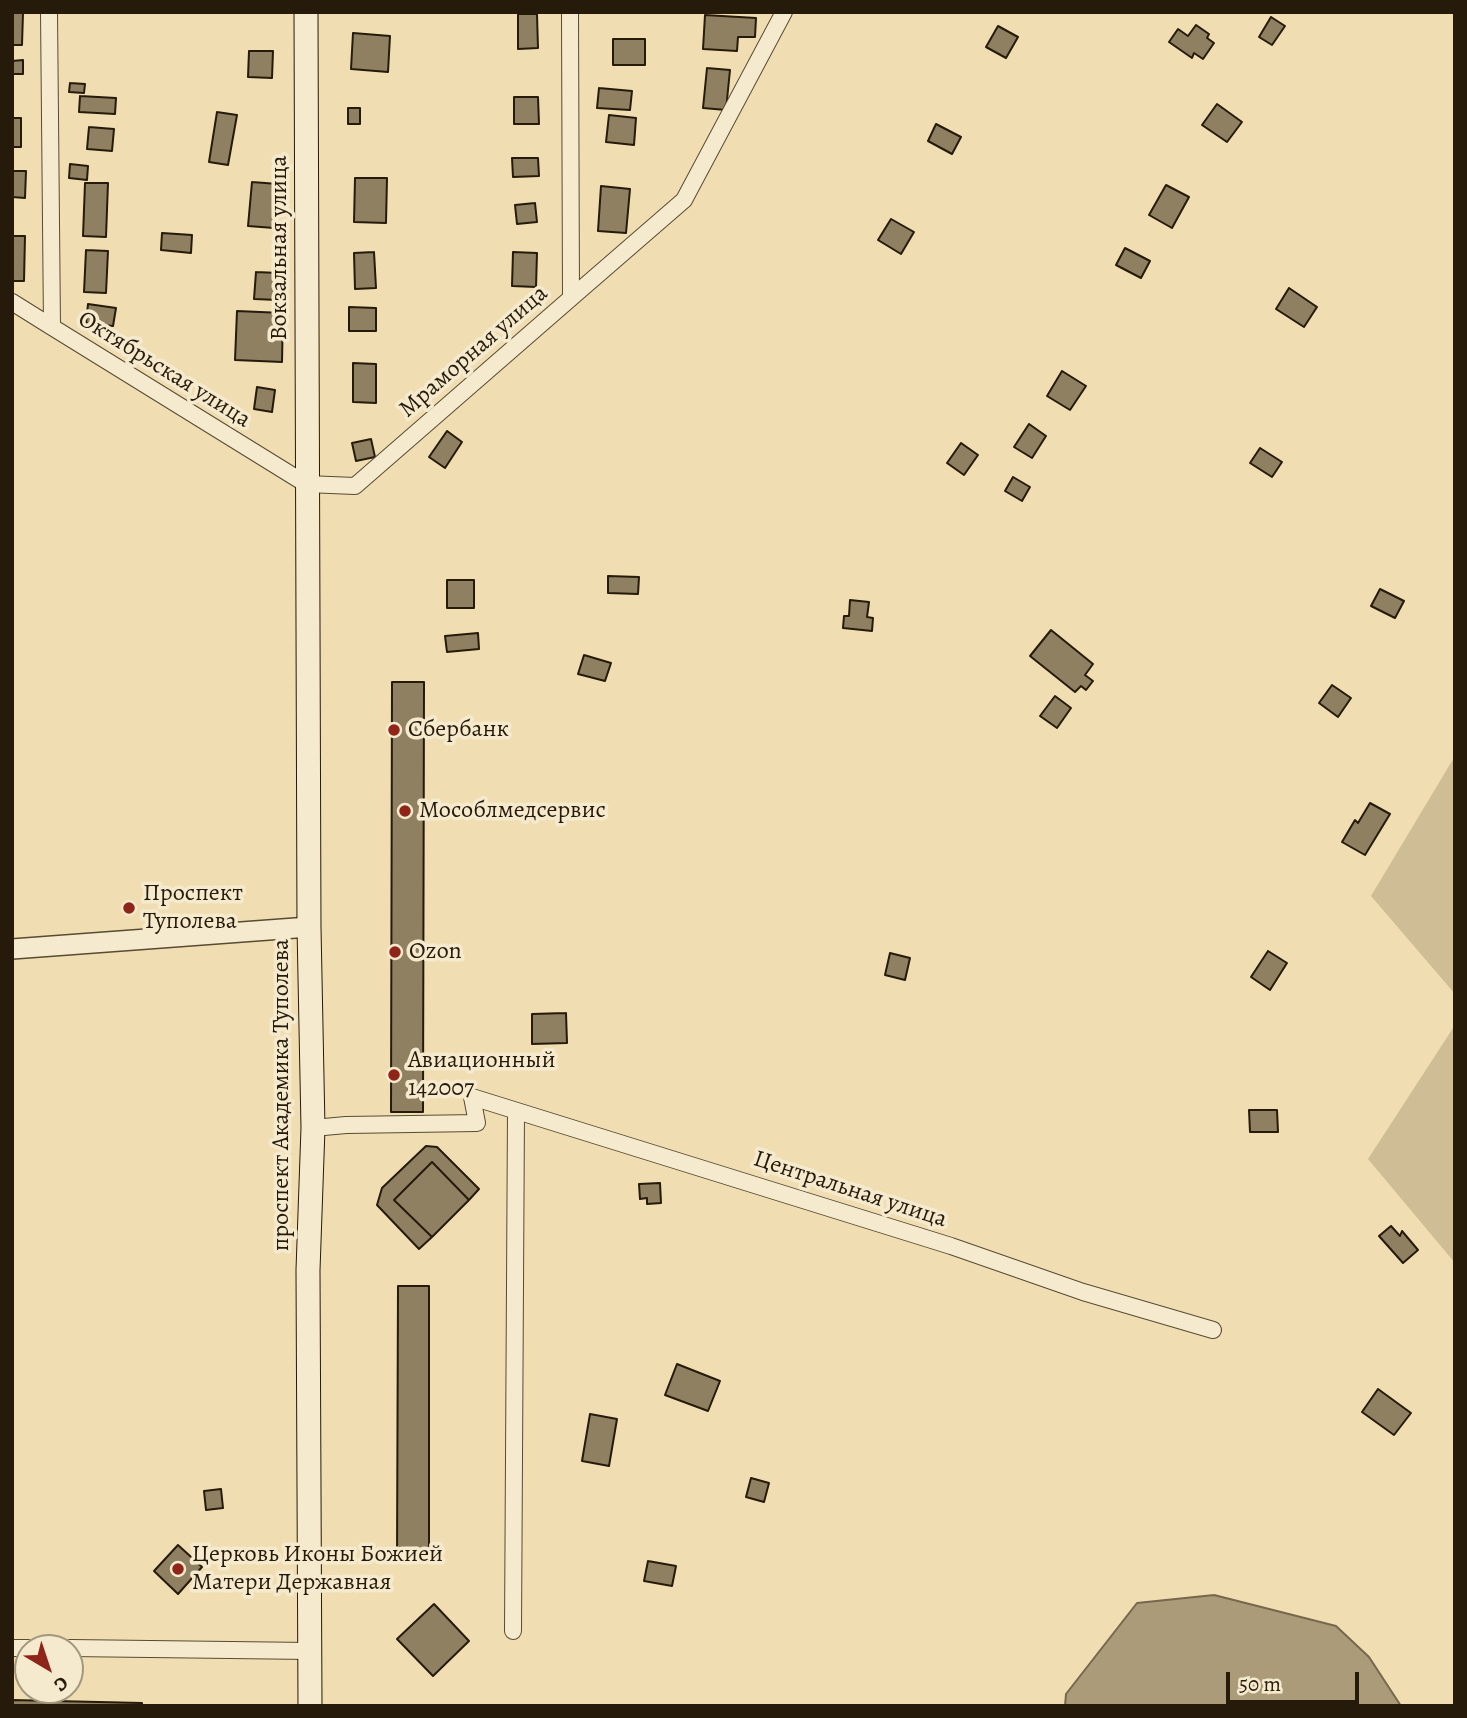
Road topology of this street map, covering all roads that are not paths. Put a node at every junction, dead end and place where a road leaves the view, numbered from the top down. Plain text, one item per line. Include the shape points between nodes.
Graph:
1 (49, 12) edge
2 (306, 12) edge
3 (570, 12) edge
4 (784, 12) edge
5 (571, 298) junction
6 (12, 302) edge
7 (52, 327) junction
8 (306, 484) junction
9 (309, 927) junction
10 (12, 949) edge
11 (516, 1111) junction
12 (313, 1128) junction
13 (1213, 1330) dead end
14 (513, 1631) dead end
15 (84, 1648) edge
16 (310, 1651) junction
17 (310, 1706) edge

1 - 7 street, Октябрьская улица
2 - 8 main road, Вокзальная улица
3 - 5 street, Мраморная улица
4 - 5 street via 684,200
5 - 8 street, Мраморная улица via 355,486
6 - 7 street
7 - 8 street, Октябрьская улица
8 - 9 main road, проспект Академика Туполева
9 - 10 street
9 - 12 main road, проспект Академика Туполева
11 - 12 street, Центральная улица via 472,1097 477,1123
11 - 13 street, Центральная улица
11 - 14 street
12 - 16 main road, проспект Академика Туполева via 308,1270
15 - 16 street
16 - 17 main road, проспект Академика Туполева

